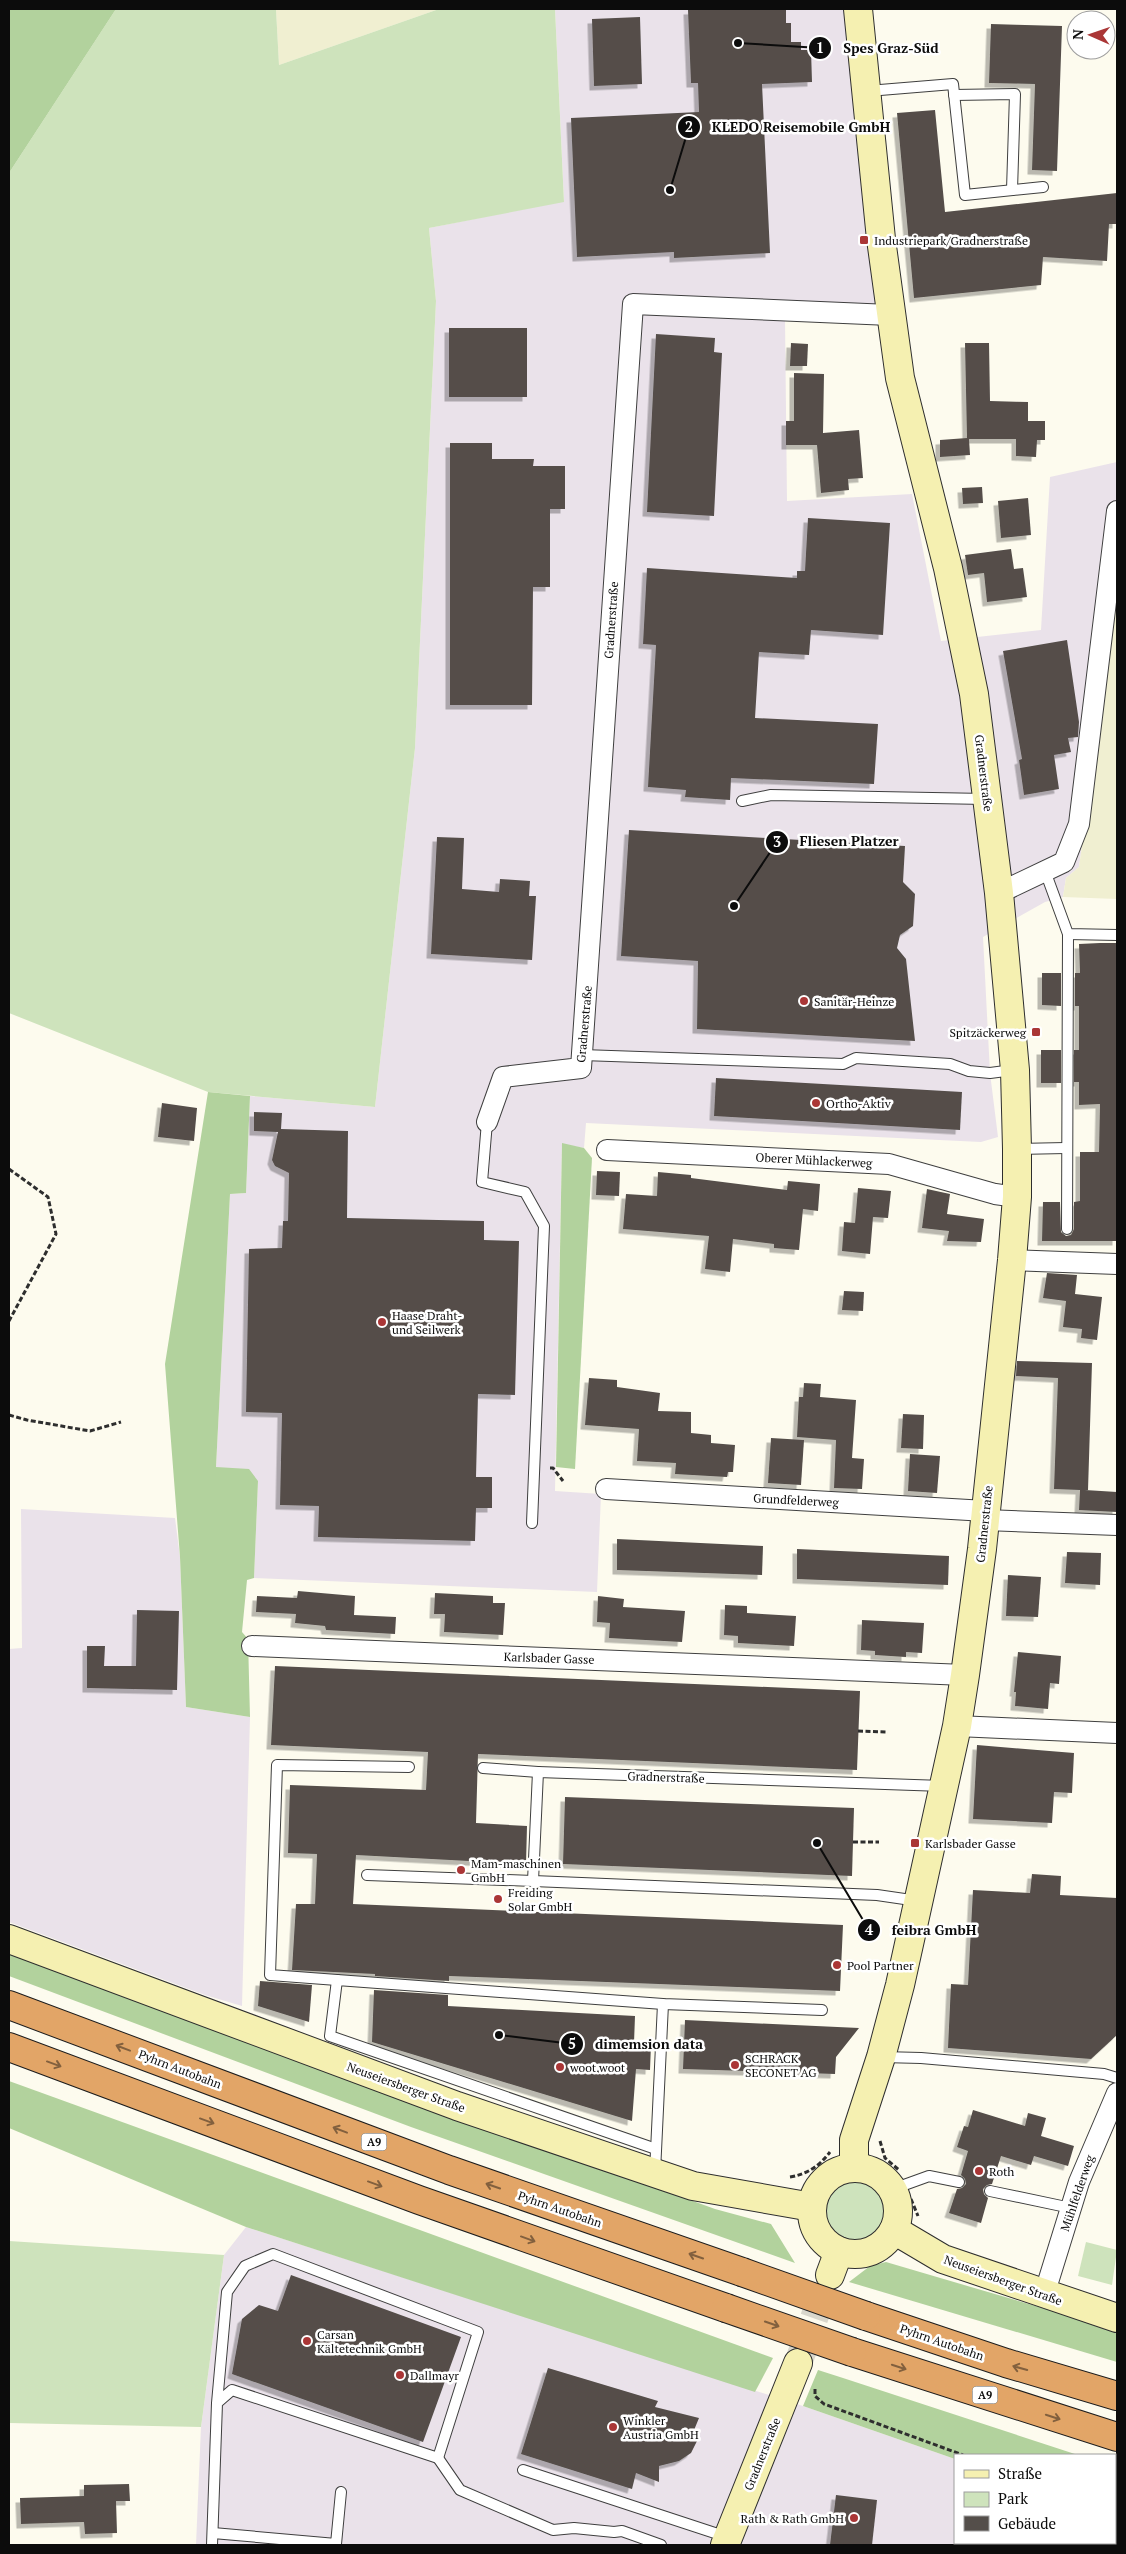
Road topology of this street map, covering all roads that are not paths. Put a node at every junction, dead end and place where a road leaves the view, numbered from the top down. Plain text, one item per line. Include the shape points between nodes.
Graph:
1 (858, 9) edge
2 (867, 91) junction
3 (954, 95) junction
4 (1043, 187) dead end
5 (1012, 190) junction
6 (890, 315) junction
7 (1117, 511) edge
8 (987, 799) junction
9 (742, 801) dead end
10 (1045, 871) junction
11 (999, 893) junction
12 (1068, 934) junction
13 (1117, 935) edge
14 (582, 1055) junction
15 (1015, 1070) junction
16 (487, 1122) joint
17 (1066, 1148) junction
18 (1017, 1149) junction
19 (607, 1150) dead end
20 (1017, 1197) junction
21 (1067, 1229) dead end
22 (1012, 1260) junction
23 (1117, 1264) edge
24 (606, 1489) dead end
25 (985, 1515) junction
26 (532, 1523) dead end
27 (1117, 1525) edge
28 (252, 1646) dead end
29 (965, 1676) junction
30 (957, 1726) junction
31 (1117, 1733) edge
32 (409, 1767) dead end
33 (483, 1768) dead end
34 (538, 1772) junction
35 (944, 1786) junction
36 (367, 1874) dead end
37 (533, 1881) junction
38 (918, 1901) junction
39 (9, 1939) edge
40 (337, 1980) junction
41 (663, 2004) junction
42 (9, 2005) edge
43 (822, 2010) dead end
44 (325, 2046) junction
45 (9, 2047) edge
46 (881, 2057) junction
47 (1117, 2078) edge
48 (1117, 2093) edge
49 (655, 2161) junction
50 (858, 2168) junction
51 (959, 2182) dead end
52 (892, 2189) junction
53 (990, 2191) dead end
54 (812, 2207) junction
55 (1071, 2208) junction
56 (894, 2230) junction
57 (1044, 2295) junction
58 (1117, 2318) edge
59 (798, 2363) tunnel mouth
60 (1117, 2396) edge
61 (217, 2403) junction
62 (1117, 2437) edge
63 (438, 2458) junction
64 (523, 2470) dead end
65 (341, 2492) dead end
66 (213, 2532) junction
67 (727, 2542) edge
68 (212, 2545) edge
69 (661, 2545) edge

1 - 2 main road, Gradnerstraße
2 - 3 lane via 953,84
2 - 6 main road, Gradnerstraße
3 - 5 lane via 965,195
3 - 5 lane via 1015,94
4 - 5 lane
6 - 8 main road, Gradnerstraße via 900,378 948,568 970,674
6 - 14 street, Gradnerstraße via 632,304
7 - 10 street via 1079,824 1064,862
8 - 9 lane via 771,795
8 - 11 main road, Gradnerstraße
10 - 11 street
10 - 12 lane
11 - 15 main road, Gradnerstraße
12 - 13 lane
12 - 17 lane
14 - 15 lane via 843,1064 856,1058 950,1064 969,1071
14 - 16 street, Gradnerstraße via 581,1068 503,1077
15 - 18 main road, Gradnerstraße
16 - 26 lane via 482,1182 524,1192 544,1226
17 - 18 lane
17 - 21 lane
18 - 20 main road, Gradnerstraße
19 - 20 street, Oberer Mühlackerweg via 889,1164 995,1194
20 - 22 main road, Gradnerstraße
22 - 23 street
22 - 25 main road, Gradnerstraße
24 - 25 street, Grundfelderweg
25 - 27 street, Grundfelderweg
25 - 29 main road, Gradnerstraße
28 - 29 street, Karlsbader Gasse
29 - 30 main road, Gradnerstraße
30 - 31 street
30 - 35 main road, Gradnerstraße
32 - 40 lane via 277,1765 270,1975
33 - 34 lane, Gradnerstraße
34 - 35 lane, Gradnerstraße
34 - 37 lane
35 - 38 main road, Gradnerstraße
36 - 37 lane
37 - 38 lane via 876,1895
38 - 46 main road, Gradnerstraße
39 - 44 main road, Neuseiersberger Straße
40 - 41 lane
40 - 44 lane
41 - 43 lane
41 - 49 lane
60 -> 42 highway, Pyhrn Autobahn / A9, bridge via 1006,2364 449,2170
44 - 49 main road, Neuseiersberger Straße via 457,2106
45 -> 62 highway, A9, bridge via 419,2200 852,2352
46 - 47 lane via 1104,2074
46 - 50 main road, Gradnerstraße via 854,2140
48 - 55 street, Mühlfelderweg
49 - 54 main road, Neuseiersberger Straße via 693,2186
50 - 52 main road via 878,2174
50 - 54 main road via 822,2173
51 - 52 lane via 929,2176
52 - 56 main road via 898,2209
53 - 55 lane
54 - 56 main road via 816,2230 826,2243 834,2263 880,2246
55 - 57 street, Mühlfelderweg
56 - 57 main road, Neuseiersberger Straße via 942,2259
57 - 58 main road, Neuseiersberger Straße
59 - 67 main road, Gradnerstraße
61 - 63 lane via 232,2390
61 - 63 lane via 227,2292 245,2266 273,2254 478,2332
61 - 66 lane
63 - 69 lane via 460,2490 553,2530 622,2531
64 - 67 lane
65 - 66 lane via 336,2544
66 - 68 lane

